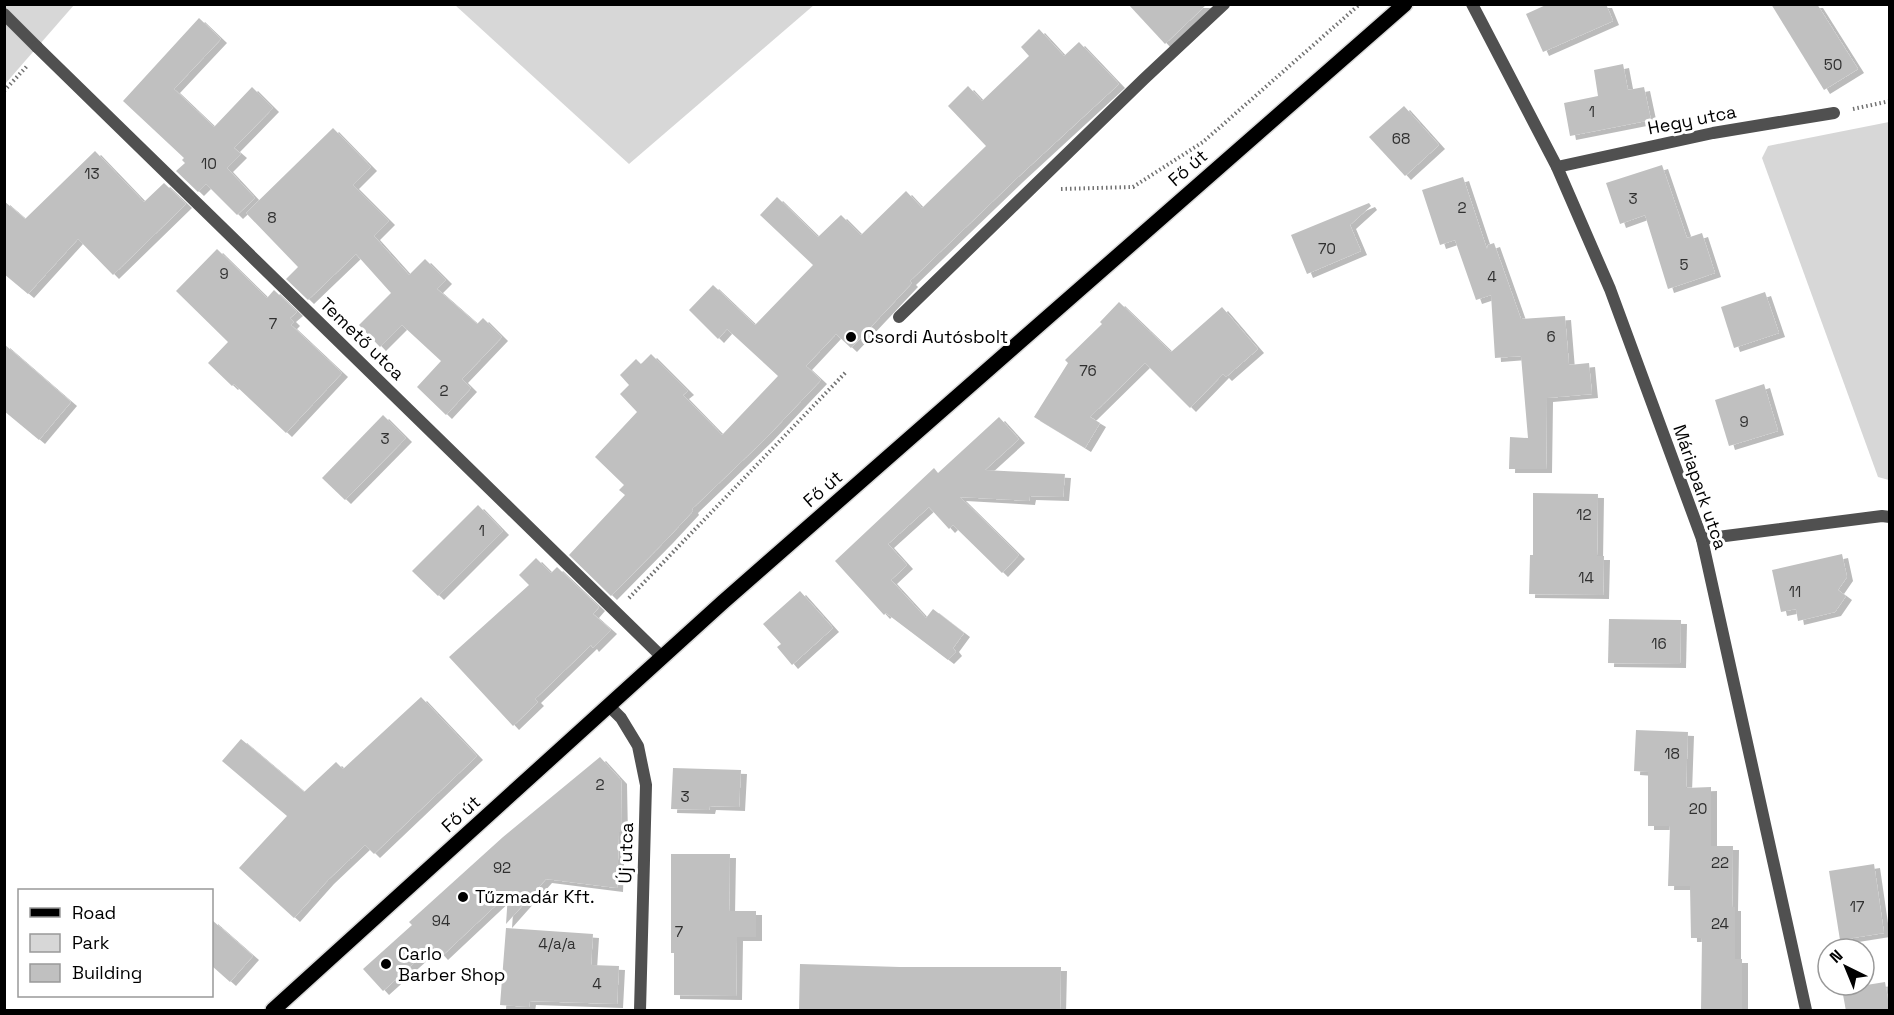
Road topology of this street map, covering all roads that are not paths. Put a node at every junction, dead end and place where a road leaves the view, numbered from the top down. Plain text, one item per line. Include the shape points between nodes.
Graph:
1 (1224, 4) edge
2 (1405, 4) edge
3 (1472, 4) edge
4 (4, 14) edge
5 (1834, 113) road end
6 (1557, 166) junction
7 (899, 317) dead end
8 (1890, 517) edge
9 (1702, 539) junction
10 (662, 657) junction
11 (609, 706) junction
12 (273, 1011) edge
13 (640, 1011) edge
14 (1806, 1011) edge

1 - 7 street
2 - 10 main road, Fő út
3 - 6 street, Máriapark utca
4 - 10 street, Temető utca
5 - 6 street, Hegy utca via 1713,133
6 - 9 street, Máriapark utca via 1610,289
8 - 9 street
9 - 14 street, Máriapark utca
10 - 11 main road, Fő út
11 - 12 main road, Fő út
11 - 13 street, Új utca via 638,746 646,785

